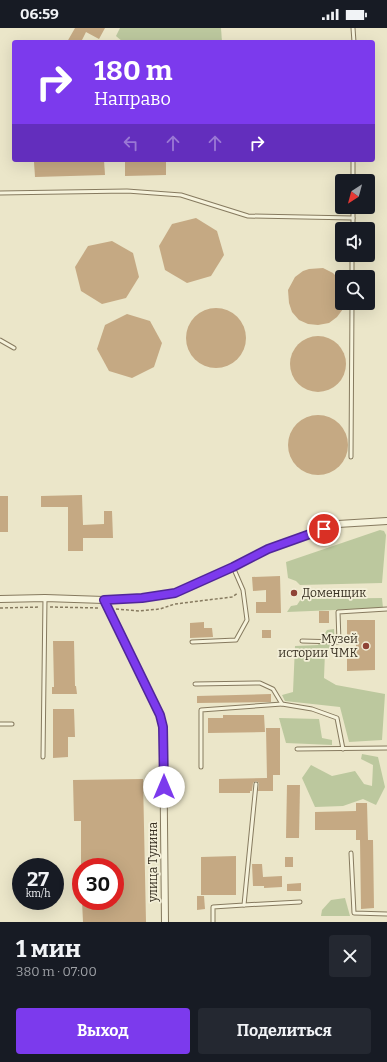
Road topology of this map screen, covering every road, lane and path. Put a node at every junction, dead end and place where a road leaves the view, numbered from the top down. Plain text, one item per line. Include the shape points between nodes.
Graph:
1 (353, 28) edge
2 (354, 40) edge
3 (353, 162) edge
4 (353, 174) edge
5 (0, 193) edge
6 (353, 214) edge
7 (353, 218) junction
8 (353, 222) edge
9 (352, 310) edge
10 (0, 340) edge
11 (14, 348) dead end
12 (351, 457) dead end
13 (387, 521) edge
14 (233, 567) junction
15 (45, 598) junction
16 (0, 599) edge
17 (104, 600) junction
18 (387, 610) edge
19 (302, 641) dead end
20 (192, 642) dead end
21 (195, 684) dead end
22 (282, 704) junction
23 (0, 724) edge
24 (12, 724) dead end
25 (387, 748) edge
26 (297, 749) dead end
27 (343, 749) junction
28 (43, 757) dead end
29 (201, 767) dead end
30 (256, 784) dead end
31 (351, 853) dead end
32 (300, 902) dead end
33 (244, 905) junction
34 (387, 914) edge
35 (164, 922) edge
36 (213, 922) edge

1 - 2 lane
3 - 4 lane
5 - 7 lane via 135,192 181,195 248,216
6 - 7 lane
7 - 8 lane
9 - 12 lane
10 - 11 lane
13 - 14 street via 338,524 268,549
14 - 17 street via 175,593
14 - 20 lane via 243,590 247,620 236,640
15 - 16 street
15 - 17 street
15 - 28 lane
17 - 35 street, улица Тулина via 160,715 163,727
18 - 19 lane via 338,612 339,642
21 - 22 lane via 260,683 273,689
22 - 27 lane via 312,709 337,718
22 - 29 lane via 201,710
23 - 24 lane
25 - 27 lane
26 - 27 lane
30 - 33 lane
31 - 34 lane via 354,913
32 - 33 lane
33 - 36 lane via 213,907

